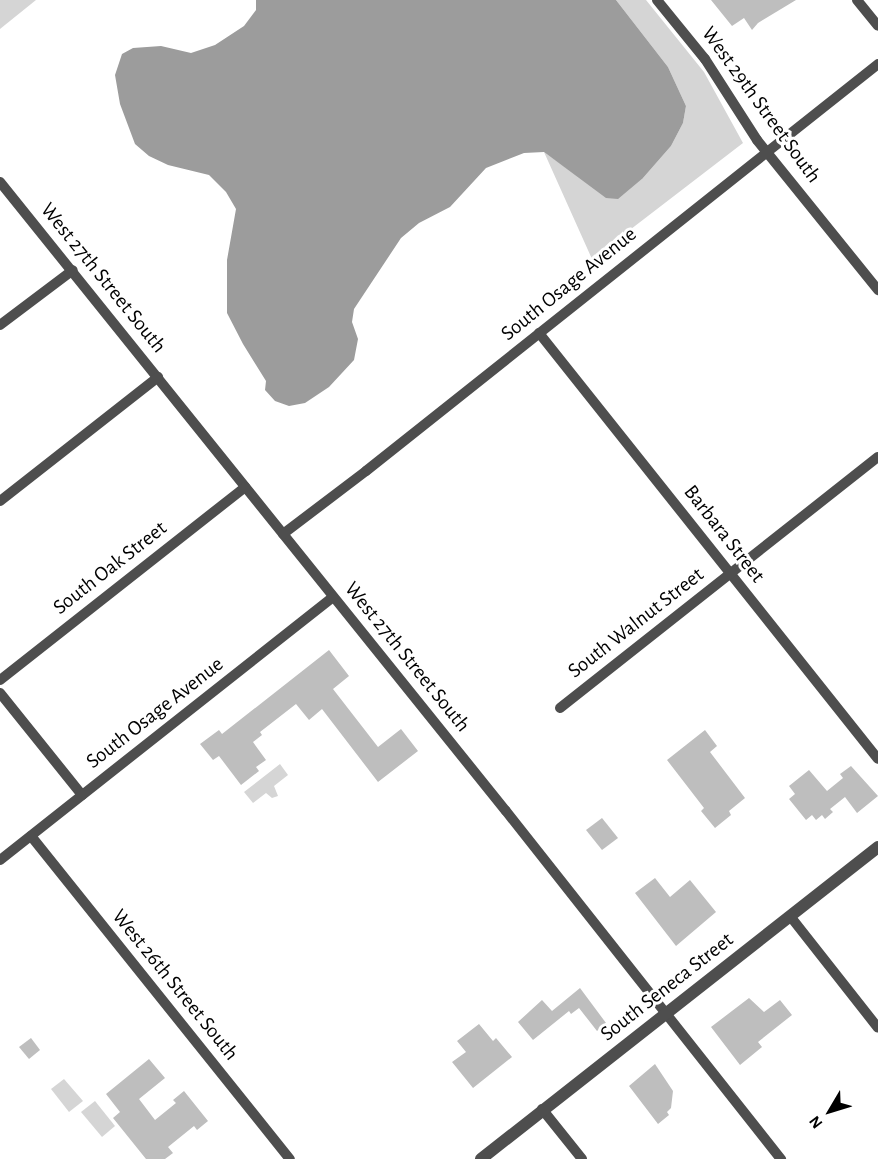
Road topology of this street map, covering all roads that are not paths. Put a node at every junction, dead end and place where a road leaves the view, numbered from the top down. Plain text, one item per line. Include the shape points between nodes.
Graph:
1 (657, 0) edge
2 (857, 0) edge
3 (878, 26) edge
4 (878, 64) edge
5 (766, 152) junction
6 (0, 182) edge
7 (73, 270) junction
8 (878, 290) edge
9 (0, 325) edge
10 (539, 333) junction
11 (158, 377) junction
12 (878, 457) edge
13 (245, 487) junction
14 (0, 501) edge
15 (283, 534) junction
16 (730, 573) junction
17 (333, 597) junction
18 (0, 680) edge
19 (0, 693) edge
20 (560, 708) dead end
21 (878, 759) edge
22 (82, 795) junction
23 (30, 836) junction
24 (878, 847) edge
25 (0, 860) edge
26 (790, 916) junction
27 (665, 1012) junction
28 (878, 1028) edge
29 (542, 1109) junction
30 (290, 1159) edge
31 (481, 1159) edge
32 (582, 1159) edge
33 (781, 1159) edge

1 - 5 street, West 29th Street South via 705,59
2 - 3 street
4 - 5 street, South Osage Avenue
5 - 8 street, West 29th Street South
5 - 10 street, South Osage Avenue
6 - 7 street, West 27th Street South
7 - 9 street
7 - 11 street, West 27th Street South
10 - 15 street, South Osage Avenue
10 - 16 street, Barbara Street
11 - 13 street, West 27th Street South
11 - 14 street
12 - 16 street, South Walnut Street
13 - 15 street, West 27th Street South
13 - 18 street, South Oak Street
15 - 17 street, West 27th Street South
16 - 20 street, South Walnut Street
16 - 21 street, Barbara Street
17 - 22 street, South Osage Avenue
17 - 27 street, West 27th Street South
19 - 22 street
22 - 23 street, South Osage Avenue
23 - 25 street, South Osage Avenue
23 - 30 street, West 26th Street South
24 - 26 street, South Seneca Street
26 - 27 street, South Seneca Street
26 - 28 street
27 - 29 street, South Seneca Street
27 - 33 street, West 27th Street South
29 - 31 street, South Seneca Street
29 - 32 street

